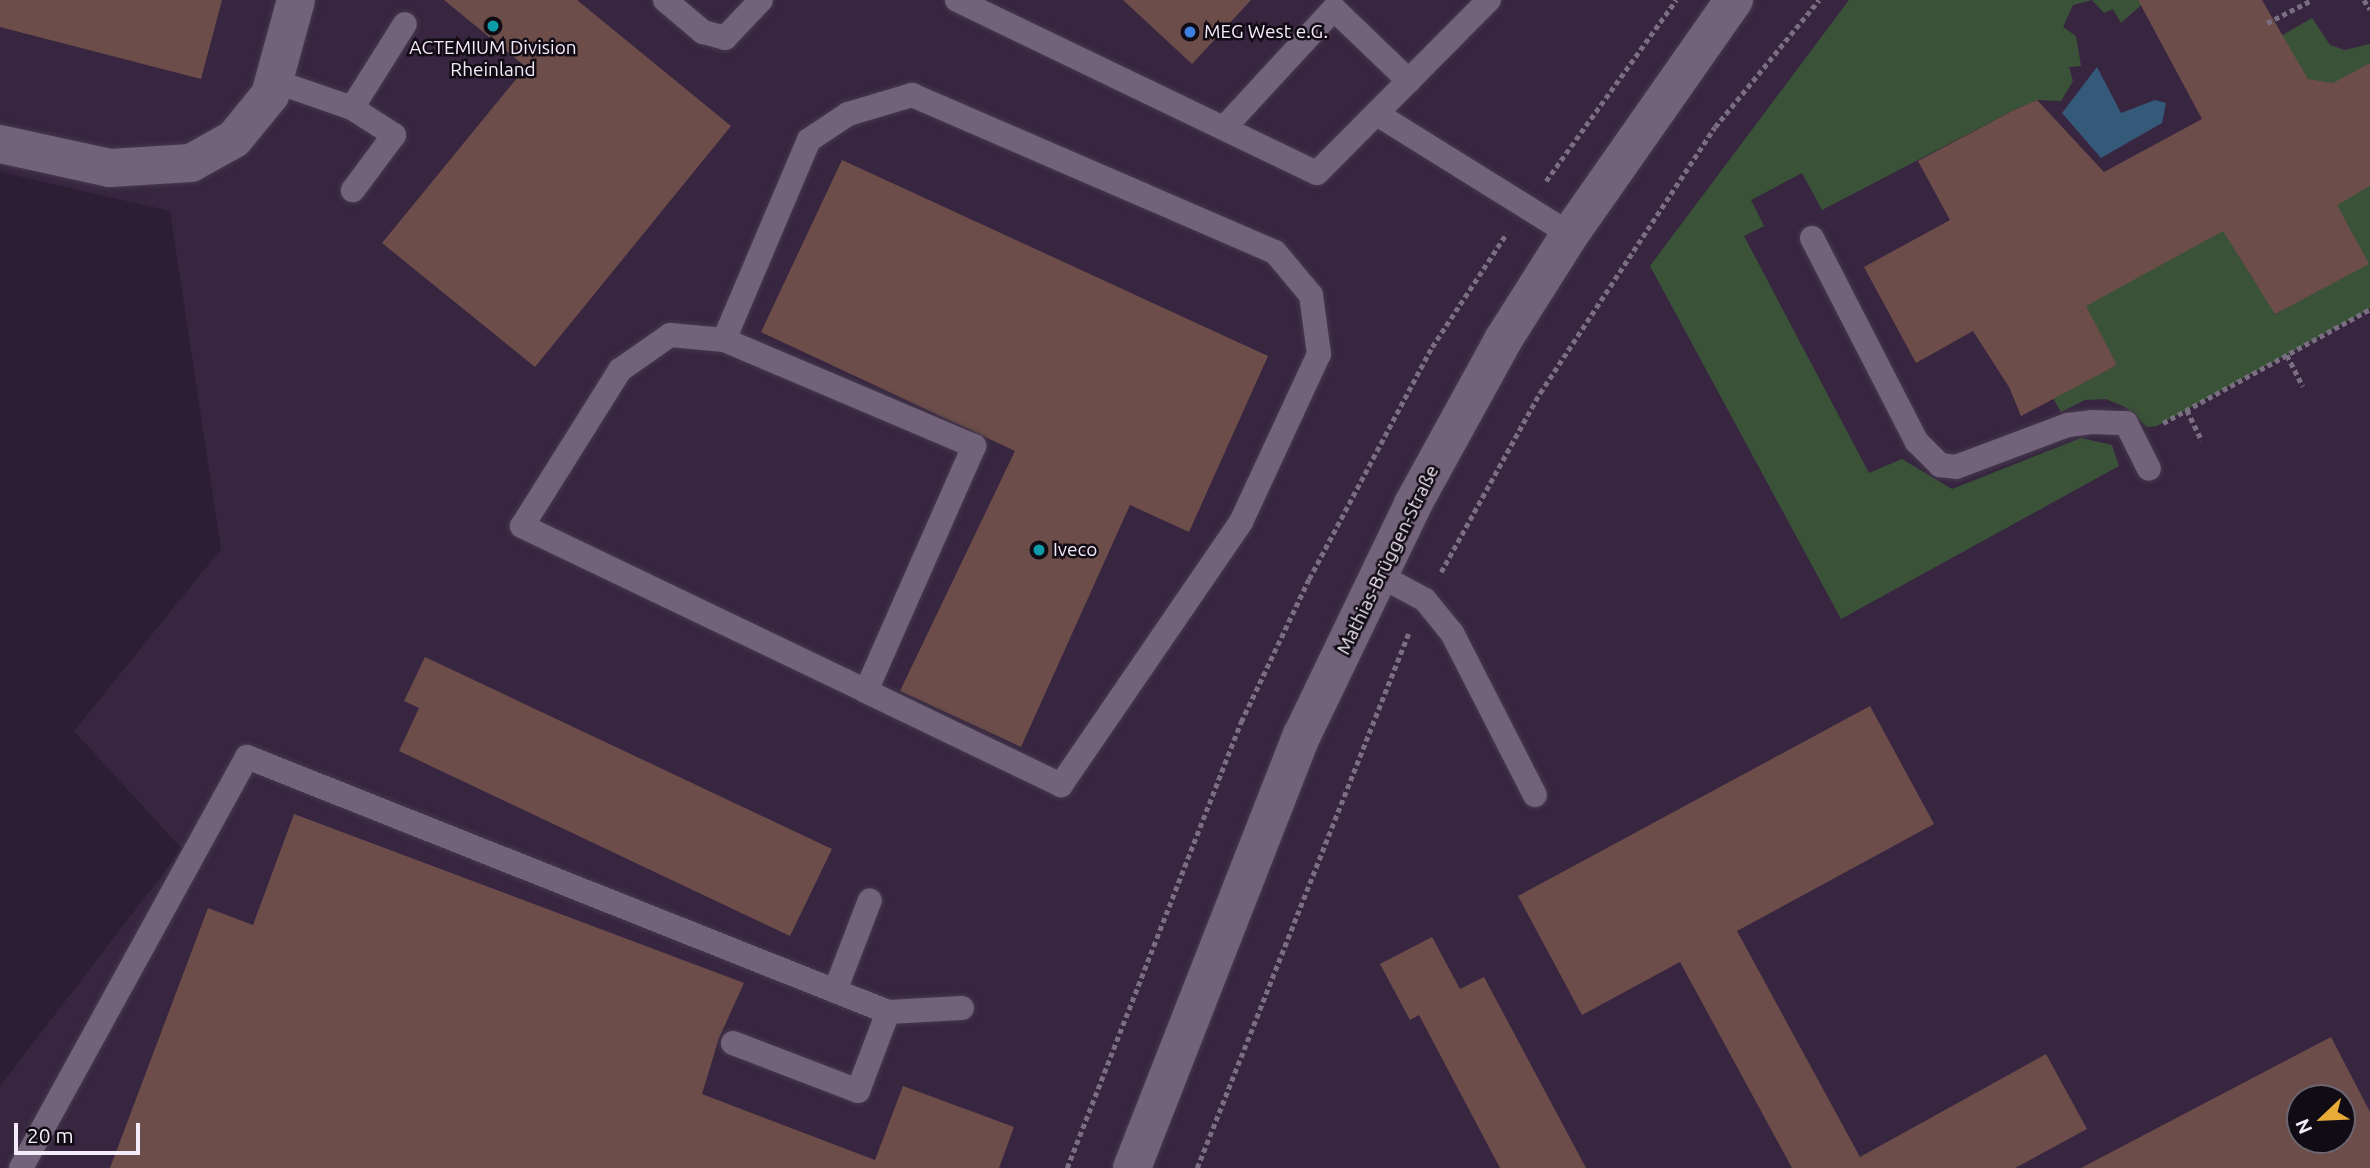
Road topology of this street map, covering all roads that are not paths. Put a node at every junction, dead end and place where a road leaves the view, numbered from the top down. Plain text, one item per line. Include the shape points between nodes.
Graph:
1 (296, 0) edge
2 (665, 0) edge
3 (761, 0) edge
4 (957, 0) edge
5 (1489, 0) edge
6 (1734, 0) edge
7 (405, 24) dead end
8 (274, 81) junction
9 (1409, 81) junction
10 (352, 108) junction
11 (1377, 114) junction
12 (1224, 128) junction
13 (0, 144) edge
14 (353, 190) dead end
15 (1570, 234) junction
16 (1812, 238) dead end
17 (724, 340) junction
18 (2149, 469) road end
19 (1379, 575) junction
20 (866, 691) junction
21 (1535, 794) dead end
22 (870, 900) dead end
23 (835, 991) junction
24 (962, 1009) dead end
25 (888, 1012) junction
26 (733, 1044) dead end
27 (21, 1168) edge
28 (1132, 1168) edge

1 - 8 street
2 - 3 lane via 703,32 725,38
4 - 12 lane
5 - 9 lane
6 - 15 street, Mathias-Brüggen-Straße
7 - 10 lane
8 - 10 lane
8 - 13 street via 270,95 234,139 191,163 110,168
9 - 11 lane
9 - 12 lane via 1334,9
10 - 14 lane via 394,135
11 - 12 lane via 1317,173
11 - 15 lane
15 - 19 street, Mathias-Brüggen-Straße via 1503,340
16 - 18 lane via 1917,442 1940,465 1956,467 2068,425 2092,422 2126,423
17 - 20 lane via 974,446
17 - 20 lane via 670,335 620,370 522,526
17 - 20 lane via 809,140 848,114 912,95 1275,253 1311,295 1319,354 1241,522 1061,785
19 - 21 lane via 1425,600 1452,632
19 - 28 street, Mathias-Brüggen-Straße via 1302,735
22 - 23 lane
23 - 25 lane
23 - 27 lane via 247,757
24 - 25 lane
25 - 26 lane via 858,1091

